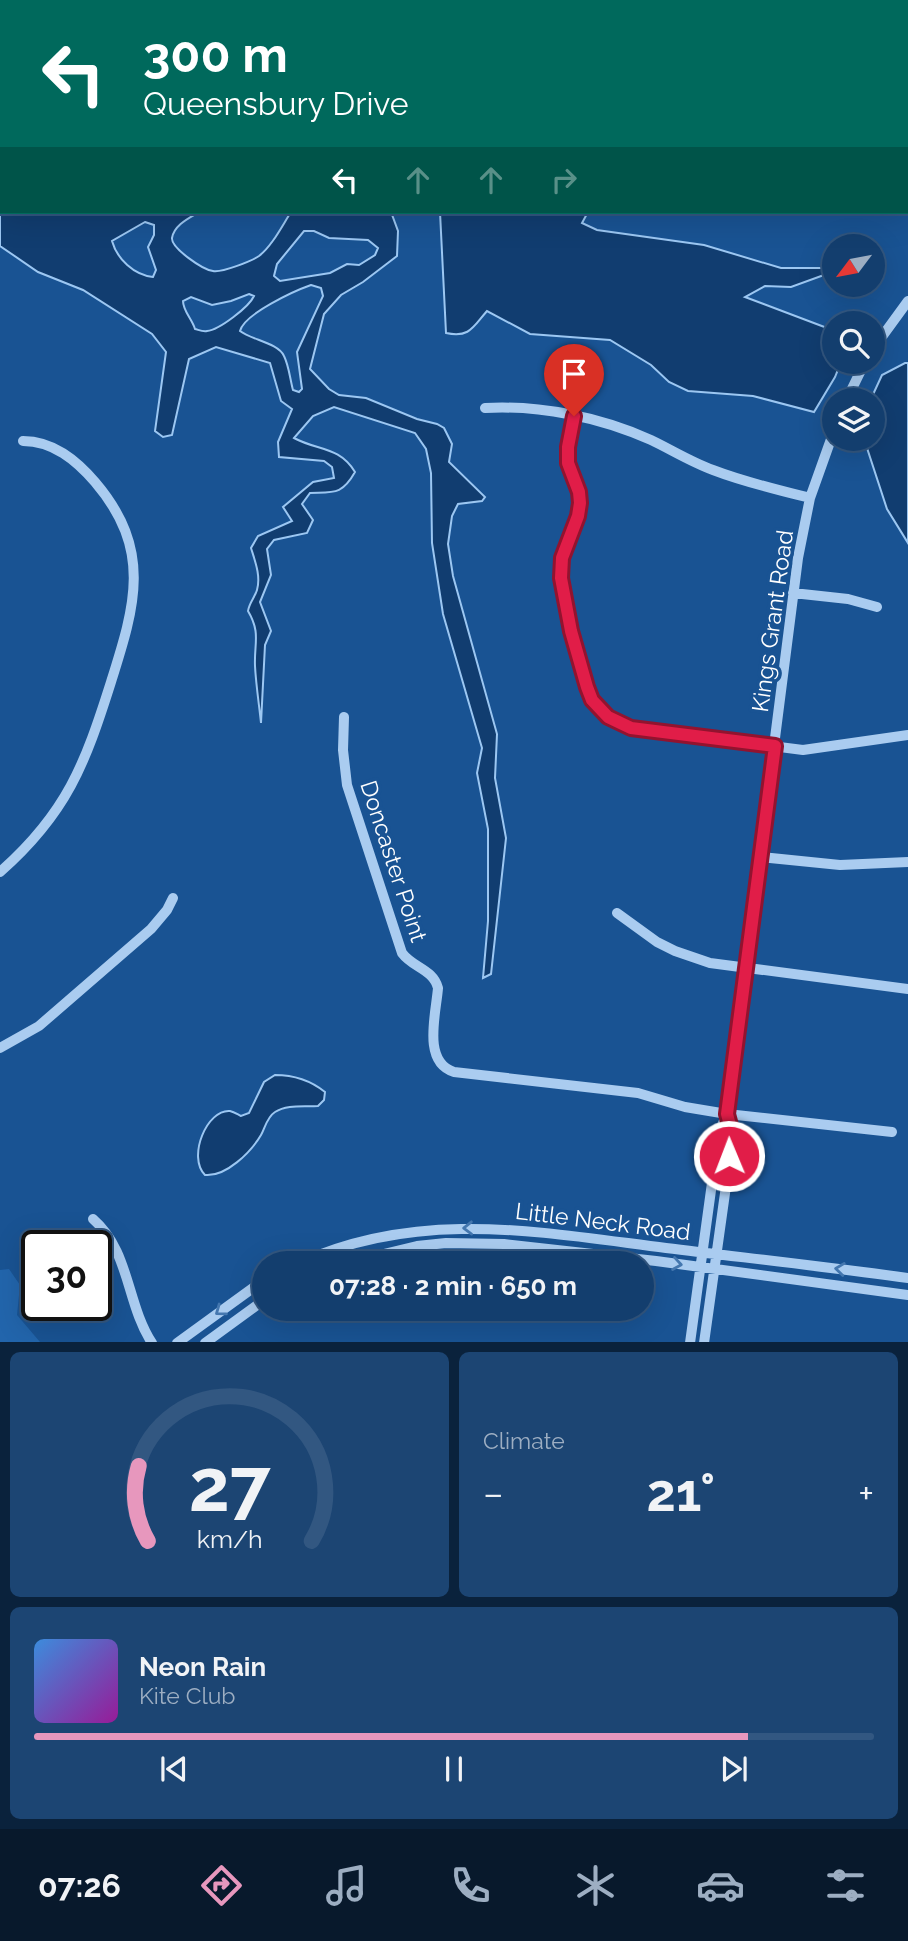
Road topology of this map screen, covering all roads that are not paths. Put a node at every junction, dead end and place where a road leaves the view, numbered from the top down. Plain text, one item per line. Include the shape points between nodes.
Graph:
1 (908, 301) edge
2 (885, 333) edge
3 (485, 408) dead end
4 (574, 416) junction
5 (23, 441) dead end
6 (827, 451) edge
7 (810, 498) junction
8 (793, 593) junction
9 (877, 607) dead end
10 (344, 717) dead end
11 (908, 735) edge
12 (775, 746) junction
13 (761, 857) junction
14 (908, 862) edge
15 (0, 872) edge
16 (173, 898) dead end
17 (617, 913) dead end
18 (747, 967) junction
19 (908, 989) edge
20 (0, 1048) edge
21 (727, 1114) junction
22 (892, 1132) dead end
23 (93, 1219) dead end
24 (329, 1251) edge
25 (396, 1251) edge
26 (564, 1251) edge
27 (702, 1252) junction
28 (716, 1254) junction
29 (654, 1261) edge
30 (700, 1268) junction
31 (714, 1270) junction
32 (908, 1278) edge
33 (252, 1289) edge
34 (908, 1295) edge
35 (252, 1309) edge
36 (152, 1342) edge
37 (177, 1342) edge
38 (205, 1342) edge
39 (690, 1342) edge
40 (704, 1342) edge

1 - 2 street
3 - 4 street
4 - 7 street via 650,440 716,472
4 - 12 street via 568,463 580,503 562,558 561,578 592,700 608,717 631,728
5 - 15 street via 55,448 100,489 127,537 134,591 130,624 83,765 58,810
6 - 7 street, Kings Grant Road
7 - 8 street, Kings Grant Road
8 - 9 street
8 - 12 street, Kings Grant Road
10 - 21 street, Doncaster Point via 348,785 402,953 436,982 433,1046 441,1065 454,1072 638,1093
11 - 12 street via 815,750
12 - 13 street, Kings Grant Road
13 - 14 street via 840,865
13 - 18 street, Kings Grant Road
16 - 20 street via 151,929 50,1018
17 - 18 street via 675,951
18 - 19 street
18 - 21 street, Kings Grant Road
21 - 22 street
21 - 27 street, Kings Grant Road via 719,1132
21 - 28 street, Kings Grant Road via 732,1133
23 - 36 street via 115,1246 132,1304
27 -> 24 street, Little Neck Road via 538,1231 448,1228 380,1236
25 -> 26 street, Little Neck Road via 475,1242
27 - 28 street, Little Neck Road
27 - 30 street, Kings Grant Road
28 - 31 street, Kings Grant Road
32 -> 28 street, Little Neck Road
29 -> 30 street, Little Neck Road
30 - 31 street, Little Neck Road
30 - 39 street, Kings Grant Road
31 - 34 street, Little Neck Road
31 - 40 street, Kings Grant Road
33 -> 37 street
35 - 38 street

